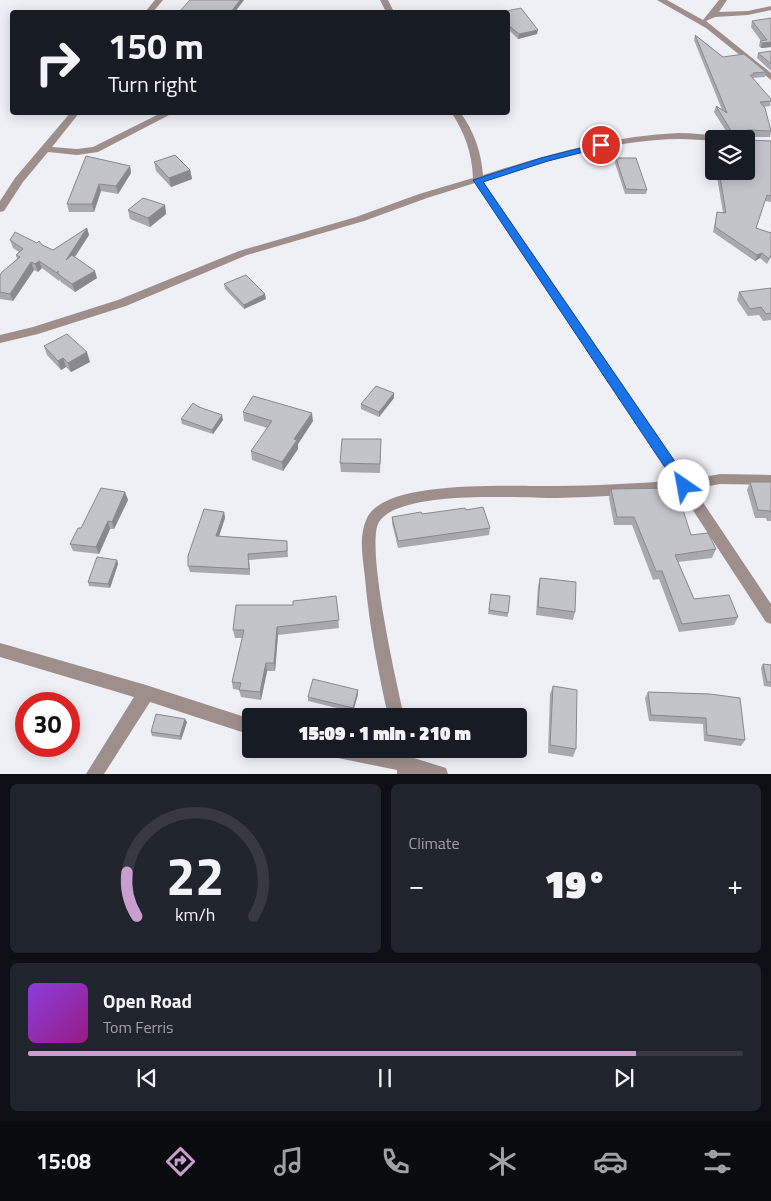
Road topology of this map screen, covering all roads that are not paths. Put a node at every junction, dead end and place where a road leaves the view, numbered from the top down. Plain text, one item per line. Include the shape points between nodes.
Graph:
1 (160, 0) edge
2 (661, 0) edge
3 (723, 0) edge
4 (771, 8) edge
5 (151, 10) edge
6 (713, 15) junction
7 (702, 22) junction
8 (771, 77) edge
9 (74, 115) edge
10 (165, 115) edge
11 (457, 115) edge
12 (705, 138) edge
13 (46, 149) junction
14 (478, 180) junction
15 (0, 209) edge
16 (0, 339) edge
17 (771, 480) edge
18 (684, 486) junction
19 (771, 617) edge
20 (0, 650) edge
21 (146, 693) junction
22 (394, 708) edge
23 (242, 724) edge
24 (383, 758) edge
25 (405, 762) edge
26 (94, 774) edge
27 (440, 774) edge

1 - 5 street
2 - 7 street
3 - 6 street
4 - 6 street
6 - 7 street
7 - 8 street via 749,55
9 - 13 street
10 - 13 street via 95,150
11 - 14 street via 472,137
12 - 14 street via 679,136 616,142 563,154
13 - 15 street via 19,180
14 - 16 street via 243,254 122,303
14 - 18 street
17 - 18 street via 720,479
18 - 19 street
18 - 22 street via 556,492 468,491 390,504 373,518 368,538 377,627
20 - 21 street
21 - 23 street
21 - 26 street
24 - 25 street
25 - 27 street

